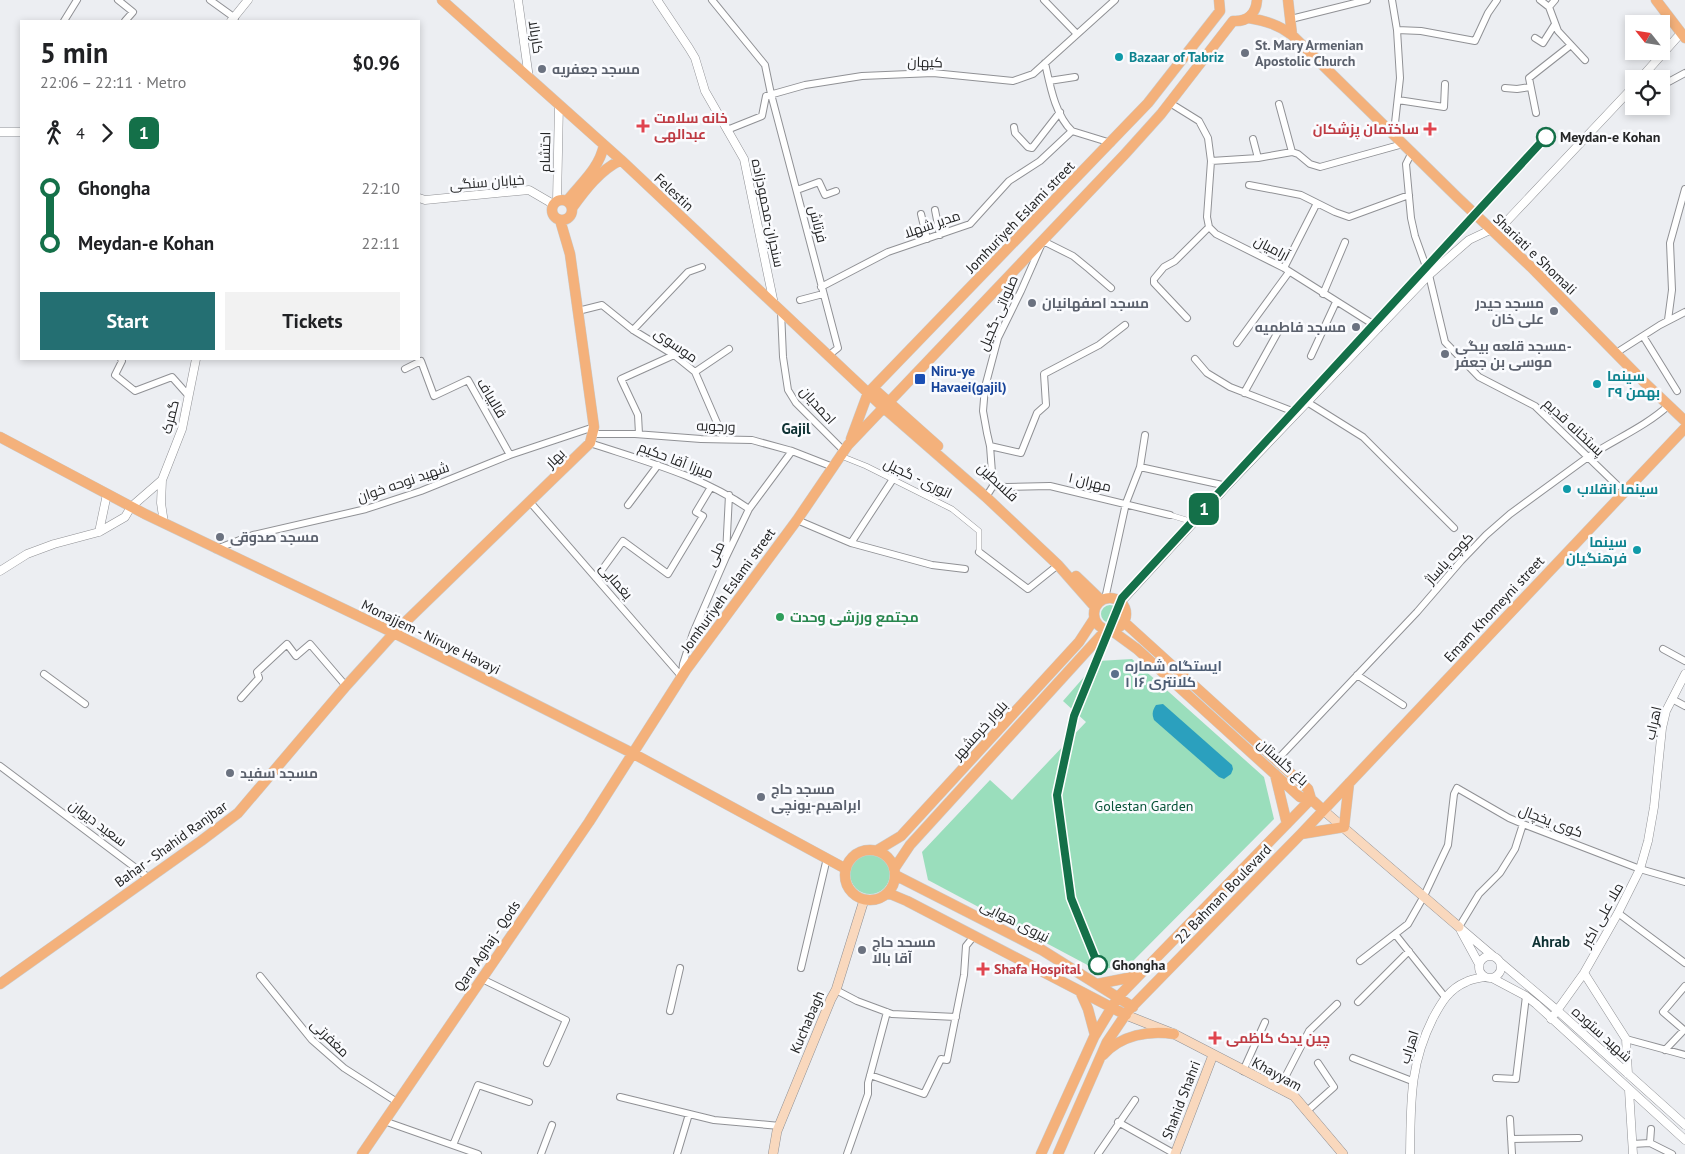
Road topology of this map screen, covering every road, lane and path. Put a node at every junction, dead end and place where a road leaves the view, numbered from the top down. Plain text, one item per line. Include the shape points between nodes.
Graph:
1 (77, 0) edge
2 (118, 0) edge
3 (210, 0) edge
4 (248, 0) edge
5 (442, 0) edge
6 (518, 0) edge
7 (657, 0) edge
8 (712, 0) edge
9 (1044, 0) edge
10 (1115, 0) edge
11 (1209, 0) edge
12 (1257, 0) edge
13 (1288, 0) edge
14 (1367, 0) edge
15 (1392, 0) edge
16 (1497, 0) edge
17 (1540, 0) edge
18 (1555, 0) edge
19 (1661, 2) edge
20 (1219, 6) edge
21 (1548, 7) junction
22 (1249, 18) junction
23 (1291, 19) junction
24 (65, 20) edge
25 (126, 20) edge
26 (233, 20) edge
27 (1555, 24) junction
28 (1397, 30) junction
29 (1077, 34) junction
30 (1292, 35) junction
31 (1683, 36) edge
32 (1535, 38) dead end
33 (1571, 45) junction
34 (1585, 60) dead end
35 (1045, 63) junction
36 (1649, 70) edge
37 (1685, 73) edge
38 (1075, 76) dead end
39 (529, 78) junction
40 (1049, 80) junction
41 (1670, 81) edge
42 (1445, 84) dead end
43 (1530, 87) junction
44 (1505, 88) dead end
45 (771, 94) junction
46 (1625, 96) edge
47 (1398, 100) junction
48 (1170, 103) junction
49 (559, 104) junction
50 (1279, 104) dead end
51 (1060, 112) junction
52 (1536, 113) dead end
53 (1014, 127) dead end
54 (727, 130) junction
55 (1389, 130) junction
56 (1072, 131) junction
57 (0, 132) edge
58 (20, 132) edge
59 (1254, 139) dead end
60 (1111, 143) junction
61 (1403, 144) junction
62 (604, 145) junction
63 (1292, 152) junction
64 (1412, 152) junction
65 (1125, 154) junction
66 (1258, 158) junction
67 (621, 160) junction
68 (1211, 161) junction
69 (1249, 185) dead end
70 (1685, 189) edge
71 (797, 190) junction
72 (836, 191) dead end
73 (1409, 195) junction
74 (420, 198) edge
75 (1317, 203) junction
76 (563, 208) junction
77 (935, 210) dead end
78 (921, 214) dead end
79 (1209, 227) junction
80 (1491, 230) junction
81 (940, 235) junction
82 (927, 240) junction
83 (1043, 242) junction
84 (1345, 242) dead end
85 (702, 268) dead end
86 (1287, 270) junction
87 (1429, 275) junction
88 (1111, 288) dead end
89 (822, 290) junction
90 (1323, 294) junction
91 (800, 300) dead end
92 (1336, 302) junction
93 (778, 307) junction
94 (578, 311) junction
95 (1685, 312) edge
96 (1186, 318) dead end
97 (1668, 320) junction
98 (1125, 325) dead end
99 (1379, 328) junction
100 (633, 330) junction
101 (1279, 330) dead end
102 (1643, 336) junction
103 (1238, 343) dead end
104 (729, 349) dead end
105 (1616, 353) junction
106 (674, 355) junction
107 (828, 356) junction
108 (1311, 356) dead end
109 (1195, 359) dead end
110 (122, 360) edge
111 (196, 360) edge
112 (405, 369) dead end
113 (695, 372) junction
114 (871, 391) junction
115 (1677, 391) dead end
116 (1244, 393) junction
117 (188, 395) junction
118 (1307, 402) junction
119 (886, 405) junction
120 (1669, 405) junction
121 (1297, 413) junction
122 (1685, 420) edge
123 (1685, 428) edge
124 (639, 434) junction
125 (592, 435) junction
126 (1145, 435) dead end
127 (0, 437) edge
128 (724, 439) junction
129 (990, 446) junction
130 (792, 451) junction
131 (845, 451) junction
132 (510, 455) junction
133 (1588, 457) junction
134 (658, 465) junction
135 (1140, 467) junction
136 (833, 468) junction
137 (893, 479) junction
138 (162, 480) junction
139 (1227, 486) junction
140 (1618, 486) dead end
141 (711, 487) junction
142 (990, 491) junction
143 (107, 494) junction
144 (729, 495) junction
145 (530, 502) junction
146 (1126, 503) junction
147 (628, 505) dead end
148 (131, 506) junction
149 (750, 509) junction
150 (1170, 515) joint
151 (797, 520) junction
152 (1193, 522) junction
153 (164, 523) junction
154 (1454, 528) dead end
155 (99, 532) junction
156 (851, 543) junction
157 (216, 549) junction
158 (979, 552) joint
159 (726, 557) junction
160 (1058, 565) junction
161 (965, 569) dead end
162 (0, 571) edge
163 (596, 578) junction
164 (1100, 602) junction
165 (1121, 602) junction
166 (1094, 619) junction
167 (1124, 622) junction
168 (1108, 630) junction
169 (394, 633) junction
170 (1663, 649) dead end
171 (1685, 660) edge
172 (44, 674) dead end
173 (1685, 674) edge
174 (1357, 675) junction
175 (682, 677) junction
176 (346, 686) junction
177 (241, 698) dead end
178 (1672, 699) junction
179 (85, 704) dead end
180 (1402, 705) dead end
181 (1685, 706) edge
182 (1012, 715) junction
183 (1021, 723) junction
184 (634, 754) junction
185 (1276, 761) junction
186 (0, 766) edge
187 (1275, 773) junction
188 (1348, 783) junction
189 (1311, 799) junction
190 (1323, 810) junction
191 (1287, 824) junction
192 (1523, 824) junction
193 (1344, 827) junction
194 (1300, 834) junction
195 (876, 851) junction
196 (827, 858) junction
197 (846, 869) junction
198 (1640, 869) junction
199 (895, 872) junction
200 (149, 878) junction
201 (1685, 882) edge
202 (888, 893) junction
203 (1424, 896) junction
204 (864, 900) junction
205 (1618, 913) junction
206 (1459, 927) junction
207 (1395, 934) junction
208 (974, 936) junction
209 (1409, 951) junction
210 (1493, 956) junction
211 (1360, 961) dead end
212 (1500, 962) junction
213 (1685, 962) edge
214 (1479, 964) junction
215 (680, 968) dead end
216 (801, 968) dead end
217 (1584, 973) junction
218 (260, 976) dead end
219 (1139, 976) junction
220 (482, 978) junction
221 (1488, 978) junction
222 (0, 984) edge
223 (1097, 984) junction
224 (1685, 986) edge
225 (836, 990) junction
226 (1080, 991) junction
227 (1526, 996) junction
228 (1118, 997) junction
229 (1445, 997) junction
230 (1358, 1002) dead end
231 (1337, 1004) dead end
232 (1111, 1008) junction
233 (1558, 1010) junction
234 (670, 1011) dead end
235 (1129, 1011) junction
236 (886, 1012) junction
237 (956, 1017) junction
238 (1551, 1018) junction
239 (1265, 1022) dead end
240 (1174, 1034) junction
241 (1095, 1035) junction
242 (1626, 1039) junction
243 (1665, 1050) junction
244 (1212, 1055) junction
245 (1685, 1055) edge
246 (1100, 1057) junction
247 (1353, 1058) dead end
248 (547, 1063) dead end
249 (1318, 1063) dead end
250 (1243, 1071) junction
251 (1628, 1074) junction
252 (870, 1075) junction
253 (1496, 1078) dead end
254 (1412, 1081) junction
255 (1279, 1089) junction
256 (1629, 1090) junction
257 (620, 1097) dead end
258 (1135, 1100) dead end
259 (398, 1102) junction
260 (528, 1102) dead end
261 (1307, 1111) junction
262 (689, 1114) junction
263 (1510, 1120) dead end
264 (384, 1121) junction
265 (1118, 1122) junction
266 (552, 1125) dead end
267 (1685, 1125) edge
268 (780, 1126) junction
269 (1651, 1129) dead end
270 (1579, 1138) dead end
271 (1511, 1139) junction
272 (1685, 1140) edge
273 (1650, 1143) junction
274 (1632, 1144) junction
275 (453, 1145) junction
276 (362, 1154) edge
277 (478, 1154) edge
278 (541, 1154) edge
279 (677, 1154) edge
280 (773, 1154) edge
281 (847, 1154) edge
282 (1041, 1154) edge
283 (1058, 1154) edge
284 (1098, 1154) edge
285 (1175, 1154) edge
286 (1343, 1154) edge
287 (1410, 1154) edge
288 (1512, 1154) edge
289 (1633, 1154) edge
290 (1672, 1154) edge

1 - 24 street
2 - 25 street via 133,12
3 - 26 street
4 - 26 street
5 - 39 main road, Felestin
6 - 39 street, کاربالا
7 - 54 street, سنجران-محمودزاده via 695,58 705,91
8 - 45 street, فرتاش via 765,65
9 - 29 street
10 - 29 street, کیهان
11 - 20 main road
12 - 22 main road via 1257,7
13 - 23 main road
14 - 23 street
15 - 28 street
16 - 28 street via 1475,41 1421,30
17 - 21 street
18 - 21 street
19 - 31 main road
20 - 60 main road, Jomhuriyeh Eslami street via 1148,103
21 - 27 street
22 - 30 main road, Shariati e Shomali via 1280,27
22 - 48 main road, Jomhuriyeh Eslami street via 1233,21
23 - 30 main road
27 - 32 street via 1543,43
27 - 33 street
28 - 47 street
29 - 35 street, کیهان
30 - 55 main road, Shariati e Shomali
31 - 36 street
33 - 34 street
33 - 43 street via 1529,78
35 - 40 street
35 - 45 street, کیهان via 1033,74 1013,81 933,73 893,74 852,77
37 - 41 street
38 - 40 street
39 - 49 main road, Felestin
40 - 51 street
42 - 47 street via 1444,106
43 - 44 street
43 - 52 street
45 - 54 street via 766,96 762,116
45 - 71 street, فرتاش
46 - 80 street via 1505,223
47 - 55 street via 1395,123
48 - 65 main road, Jomhuriyeh Eslami street
48 - 68 street via 1202,125 1208,138
49 - 62 main road, Felestin
49 - 76 street, احتشام
50 - 63 street
51 - 53 street via 1032,148 1015,133
51 - 56 street
54 - 93 street, سنجران-محمودزاده via 744,159
55 - 61 main road, Shariati e Shomali
56 - 60 street
56 - 81 street, مدیر شهلا via 1040,161 1009,181 970,224
57 - 58 street
59 - 66 street
60 - 65 main road
60 - 114 main road, Jomhuriyeh Eslami street
61 - 63 street via 1320,167
61 - 64 main road, Shariati e Shomali
62 - 67 main road, Felestin
62 - 76 main road via 594,170
63 - 66 street
64 - 73 street, پستخانه قدیم via 1406,164
64 - 80 main road, Shariati e Shomali
65 - 83 main road, Jomhuriyeh Eslami street
66 - 68 street
67 - 76 main road via 609,165
67 - 93 main road, Felestin
68 - 79 street
69 - 75 street via 1301,196
70 - 97 street via 1670,243 1672,290
71 - 72 street via 819,182 825,195
71 - 89 street, فرتاش
73 - 75 street via 1349,216
73 - 87 street, پستخانه قدیم via 1415,236
74 - 76 street, خیابان سنگی via 529,190
75 - 86 street
76 - 94 main road
77 - 81 street
78 - 82 street
79 - 86 street, آرامیان via 1216,234
79 - 96 street via 1154,278 1154,283
80 - 87 street via 1469,240
80 - 105 main road, Shariati e Shomali
81 - 82 street, مدیر شهلا
82 - 89 street, مدیر شهلا via 888,252
83 - 88 street via 1073,256
83 - 119 main road, Jomhuriyeh Eslami street
83 - 129 street, صلواتی-گجیل via 998,338 989,369 983,410
84 - 90 street
85 - 100 street, موسوی via 688,272
86 - 90 street, آرامیان
86 - 103 street
87 - 99 street
87 - 133 street, پستخانه قدیم via 1445,342 1480,377 1535,406
89 - 91 street, مدیر شهلا
89 - 107 street, فرتاش via 838,348
90 - 92 street, آرامیان
92 - 99 street, آرامیان
92 - 108 street
93 - 107 main road, Felestin
93 - 131 street, احمدیان via 788,390 796,403
94 - 100 street, موسوی via 602,306
94 - 125 main road
95 - 97 street
97 - 102 street
98 - 129 street via 1099,345 1044,374 1046,406 1037,413 1020,452
99 - 118 street
100 - 106 street, موسوی
101 - 116 street
102 - 105 street
102 - 115 street
104 - 113 street
105 - 120 main road, Shariati e Shomali
106 - 113 street, موسوی
106 - 124 street via 621,379 638,415
107 - 114 main road, Felestin
109 - 116 street via 1206,373
110 - 117 street via 115,374 135,391 172,377
111 - 117 street, گمرک
112 - 132 street, قالیباف via 421,361 434,396 468,380
113 - 128 street, موسوی
114 - 119 main road, Felestin
114 - 131 main road, Jomhuriyeh Eslami street
116 - 121 street
117 - 138 street, گمرک via 182,429
118 - 121 street
118 - 154 street via 1363,437
119 - 131 main road, Jomhuriyeh Eslami street
119 - 142 main road, فلسطین
120 - 122 main road, Shariati e Shomali
120 - 133 street, کوچه پاساژ
121 - 139 street
123 - 188 main road, Emam Khomeyni street
124 - 125 street, ورجویه
124 - 128 street, ورجویه
125 - 132 street, شهید نوحه خوان
125 - 134 street, میرزا آقا حکیم
125 - 145 main road, بهار
126 - 135 street
127 - 143 main road, Monajjem - Niruye Havayi
128 - 130 street, ورجویه via 752,440
129 - 142 street, صلواتی-گجیل
130 - 136 street, ورجویه
130 - 149 street, ملی
131 - 136 main road, Jomhuriyeh Eslami street
131 - 137 street, انوری - گجیل
132 - 157 street, شهید نوحه خوان via 366,509 253,535
133 - 140 street, پستخانه قدیم
133 - 174 street, کوچه پاساژ via 1486,535
134 - 141 street, میرزا آقا حکیم
134 - 147 street
135 - 139 street
135 - 146 street
136 - 151 main road, Jomhuriyeh Eslami street
137 - 156 street
137 - 158 street, انوری - گجیل via 952,508 979,531
138 - 148 street, گمرک
138 - 153 street, گمرک
139 - 152 street
141 - 144 street, میرزا آقا حکیم
141 - 163 street via 696,512 703,516 668,574 623,541
142 - 146 street, مهران ۱ via 1050,486
142 - 160 main road, فلسطین
142 - 164 main road, فلسطین
143 - 148 main road, Monajjem - Niruye Havayi
143 - 155 street
144 - 149 street, میرزا آقا حکیم
144 - 159 street
145 - 163 street, یغمایی
145 - 169 main road, بهار
146 - 150 street, مهران ۱
146 - 164 street
148 - 153 main road, Monajjem - Niruye Havayi
148 - 155 street, گمرک via 125,517
149 - 159 street, ملی
150 - 152 street, مهران ۱
151 - 156 street
151 - 175 main road, Jomhuriyeh Eslami street
152 - 165 street
153 - 157 main road, Monajjem - Niruye Havayi
155 - 162 street, گمرک via 27,554
156 - 161 street via 932,565
157 - 169 main road, Monajjem - Niruye Havayi
158 - 160 street, انوری - گجیل via 1028,589
159 - 175 street, ملی via 693,633
160 - 164 main road, فلسطین
163 - 175 street, یغمایی
164 - 165 main road via 1114,598
164 - 166 main road
165 - 167 main road via 1126,609
166 - 168 main road
166 - 182 main road, بلوار خرمشهر via 1080,642
167 - 168 main road via 1118,628
167 - 185 main road, باغ گلستان
168 - 183 main road, بلوار خرمشهر
168 - 187 main road, باغ گلستان via 1137,648
169 - 176 main road, Bahar - Shahid Ranjbar
169 - 184 main road, Monajjem - Niruye Havayi
170 - 171 street
172 - 179 street
173 - 178 street, اهراب
174 - 180 street
174 - 185 street, کوچه پاساژ
175 - 184 main road, Jomhuriyeh Eslami street
176 - 177 street via 310,644 296,656 287,644 257,672 259,678
176 - 200 main road, Bahar - Shahid Ranjbar via 238,812
178 - 181 street
178 - 198 street, اهراب via 1662,728 1654,807
182 - 183 main road
182 - 195 main road, بلوار خرمشهر via 901,836
183 - 199 main road, بلوار خرمشهر via 910,845
184 - 196 main road, Monajjem - Niruye Havayi
184 - 220 main road, Qara Aghaj - Qods
185 - 189 main road, باغ گلستان via 1308,789
186 - 200 street, سعید دیوان
187 - 189 main road, باغ گلستان via 1300,797
187 - 191 main road
188 - 190 main road, Emam Khomeyni street
188 - 193 main road
189 - 190 main road
189 - 191 main road, 22 Bahman Boulevard
190 - 193 main road
190 - 194 main road, 22 Bahman Boulevard
191 - 219 main road, 22 Bahman Boulevard
192 - 198 street, کوی یخچال
192 - 203 street, کوی یخچال via 1457,788 1448,845
192 - 206 street via 1515,848 1500,873 1478,894
193 - 194 main road
193 - 203 main road
194 - 235 main road, 22 Bahman Boulevard
195 - 197 main road via 858,854
195 - 199 main road via 888,858
196 - 197 main road, Monajjem - Niruye Havayi
196 - 216 street
197 - 204 main road via 849,888
198 - 201 street, کوی یخچال
198 - 205 street, ملا علی اکبر
199 - 202 main road
199 - 223 main road, نیروی هوایی via 1042,950
200 - 222 main road, Bahar - Shahid Ranjbar
202 - 204 main road via 877,899
202 - 208 main road
203 - 206 main road
203 - 207 street via 1408,924
204 - 225 main road, Kuchabagh
205 - 213 street
205 - 217 street, ملا علی اکبر
206 - 210 street
206 - 214 street
207 - 209 street
207 - 211 street
208 - 226 main road
208 - 237 street via 966,946
209 - 229 street
209 - 230 street
210 - 212 street
210 - 214 street via 1483,958
212 - 221 street via 1500,972
212 - 233 street, شهید ستوده
214 - 221 street via 1479,972
215 - 234 street
217 - 233 street, ملا علی اکبر
217 - 242 street
218 - 259 street, مغفرتی via 312,1040 344,1068
219 - 223 main road
219 - 228 main road, 22 Bahman Boulevard
220 - 248 street via 566,1020
220 - 259 main road, Qara Aghaj - Qods
221 - 227 street, شهید ستوده
221 - 229 street, اهراب via 1467,981
223 - 228 main road, نیروی هوایی
224 - 243 street via 1663,1012 1684,1030
225 - 236 street
225 - 268 main road, Kuchabagh
226 - 232 main road
226 - 241 main road
227 - 238 street, شهید ستوده
227 - 253 street via 1516,1079
228 - 232 main road, 22 Bahman Boulevard
228 - 235 main road, نیروی هوایی
229 - 254 street, اهراب via 1423,1039
231 - 255 street via 1309,1031
232 - 235 main road
232 - 241 main road
233 - 238 street, ملا علی اکبر
233 - 251 street, شهید ستوده
235 - 240 main road, Khayyam
235 - 246 main road, 22 Bahman Boulevard
236 - 237 street
236 - 252 street
237 - 252 street via 946,1060 941,1060 924,1094
238 - 256 street, شهید ستوده
239 - 250 street
240 - 244 main road, Khayyam
240 - 246 main road via 1161,1032 1132,1036
241 - 282 main road
242 - 243 street
242 - 251 street
243 - 245 street
244 - 250 main road, Khayyam
244 - 285 main road, Shahid Shahri
246 - 283 main road, 22 Bahman Boulevard
247 - 254 street
249 - 261 street via 1334,1086
250 - 255 main road, Khayyam
251 - 267 street, شهید ستوده
252 - 281 street via 868,1094
254 - 287 street, اهراب
255 - 261 main road, Khayyam via 1294,1096
256 - 272 street, شهید ستوده
256 - 274 street
257 - 262 street
258 - 265 street
259 - 264 main road, Qara Aghaj - Qods
260 - 275 street via 478,1085
261 - 286 main road, Khayyam
262 - 268 street via 714,1120
262 - 279 street
263 - 271 street
264 - 275 street
264 - 276 main road, Qara Aghaj - Qods
265 - 284 street
265 - 285 street
266 - 278 street
268 - 280 main road, Kuchabagh
269 - 273 street
270 - 271 street
271 - 288 street
273 - 274 street
273 - 290 street
274 - 289 street
275 - 277 street

